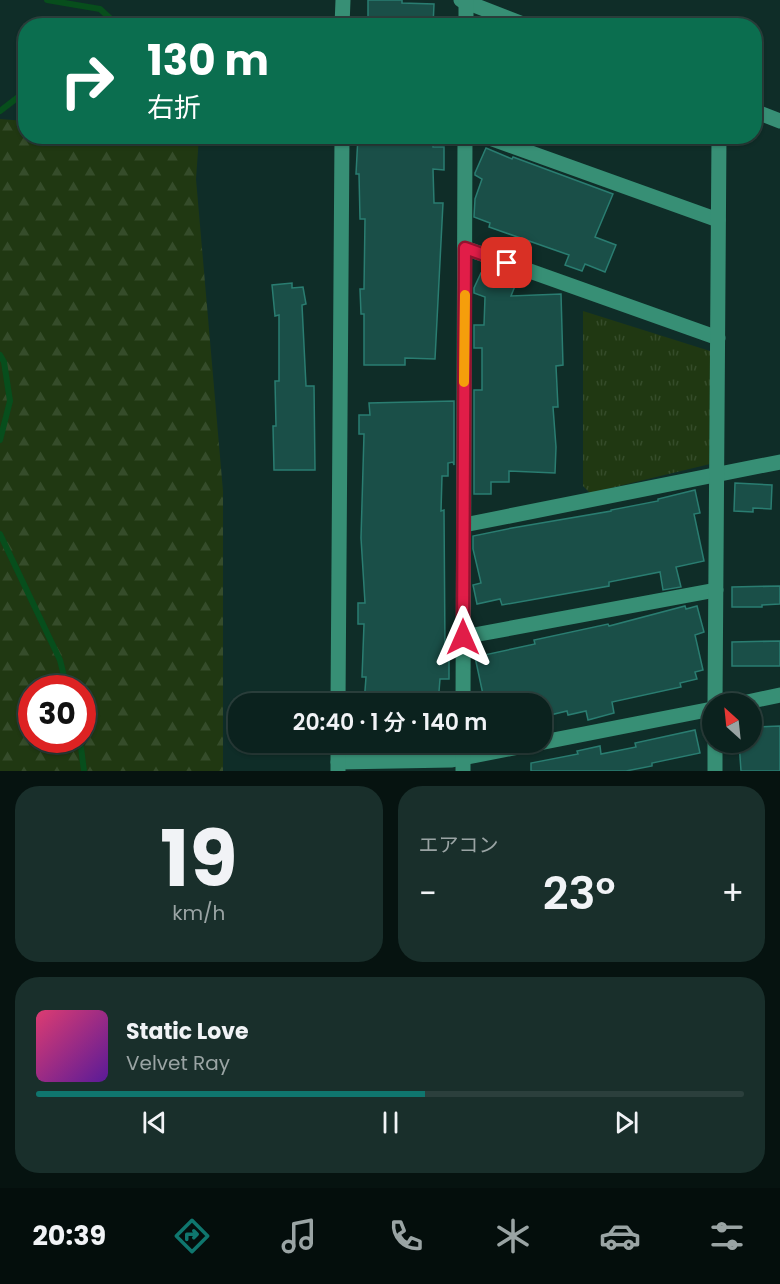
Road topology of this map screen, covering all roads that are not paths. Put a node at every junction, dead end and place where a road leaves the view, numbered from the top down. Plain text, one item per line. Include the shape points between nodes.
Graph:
1 (343, 0) edge
2 (464, 1) edge
3 (342, 18) edge
4 (465, 18) edge
5 (508, 18) edge
6 (762, 114) edge
7 (780, 121) edge
8 (342, 144) edge
9 (465, 144) edge
10 (506, 144) edge
11 (719, 144) edge
12 (718, 220) junction
13 (465, 248) junction
14 (718, 338) junction
15 (780, 462) edge
16 (717, 474) junction
17 (464, 525) junction
18 (716, 590) junction
19 (463, 637) junction
20 (338, 693) edge
21 (463, 693) edge
22 (716, 693) edge
23 (780, 695) edge
24 (762, 699) edge
25 (702, 710) edge
26 (716, 753) edge
27 (463, 765) edge
28 (338, 767) edge
29 (716, 771) edge

1 - 3 street
2 - 4 street
2 - 5 street
6 - 7 street
8 - 20 street
9 - 13 street
10 - 12 street
11 - 12 street
12 - 14 street
13 - 14 street
13 - 17 street
14 - 16 street
15 - 16 street
16 - 17 street
16 - 18 street
17 - 19 street
18 - 19 street
18 - 22 street
19 - 21 street
23 - 24 street
25 - 27 street
26 - 29 street
27 - 28 street via 426,762

